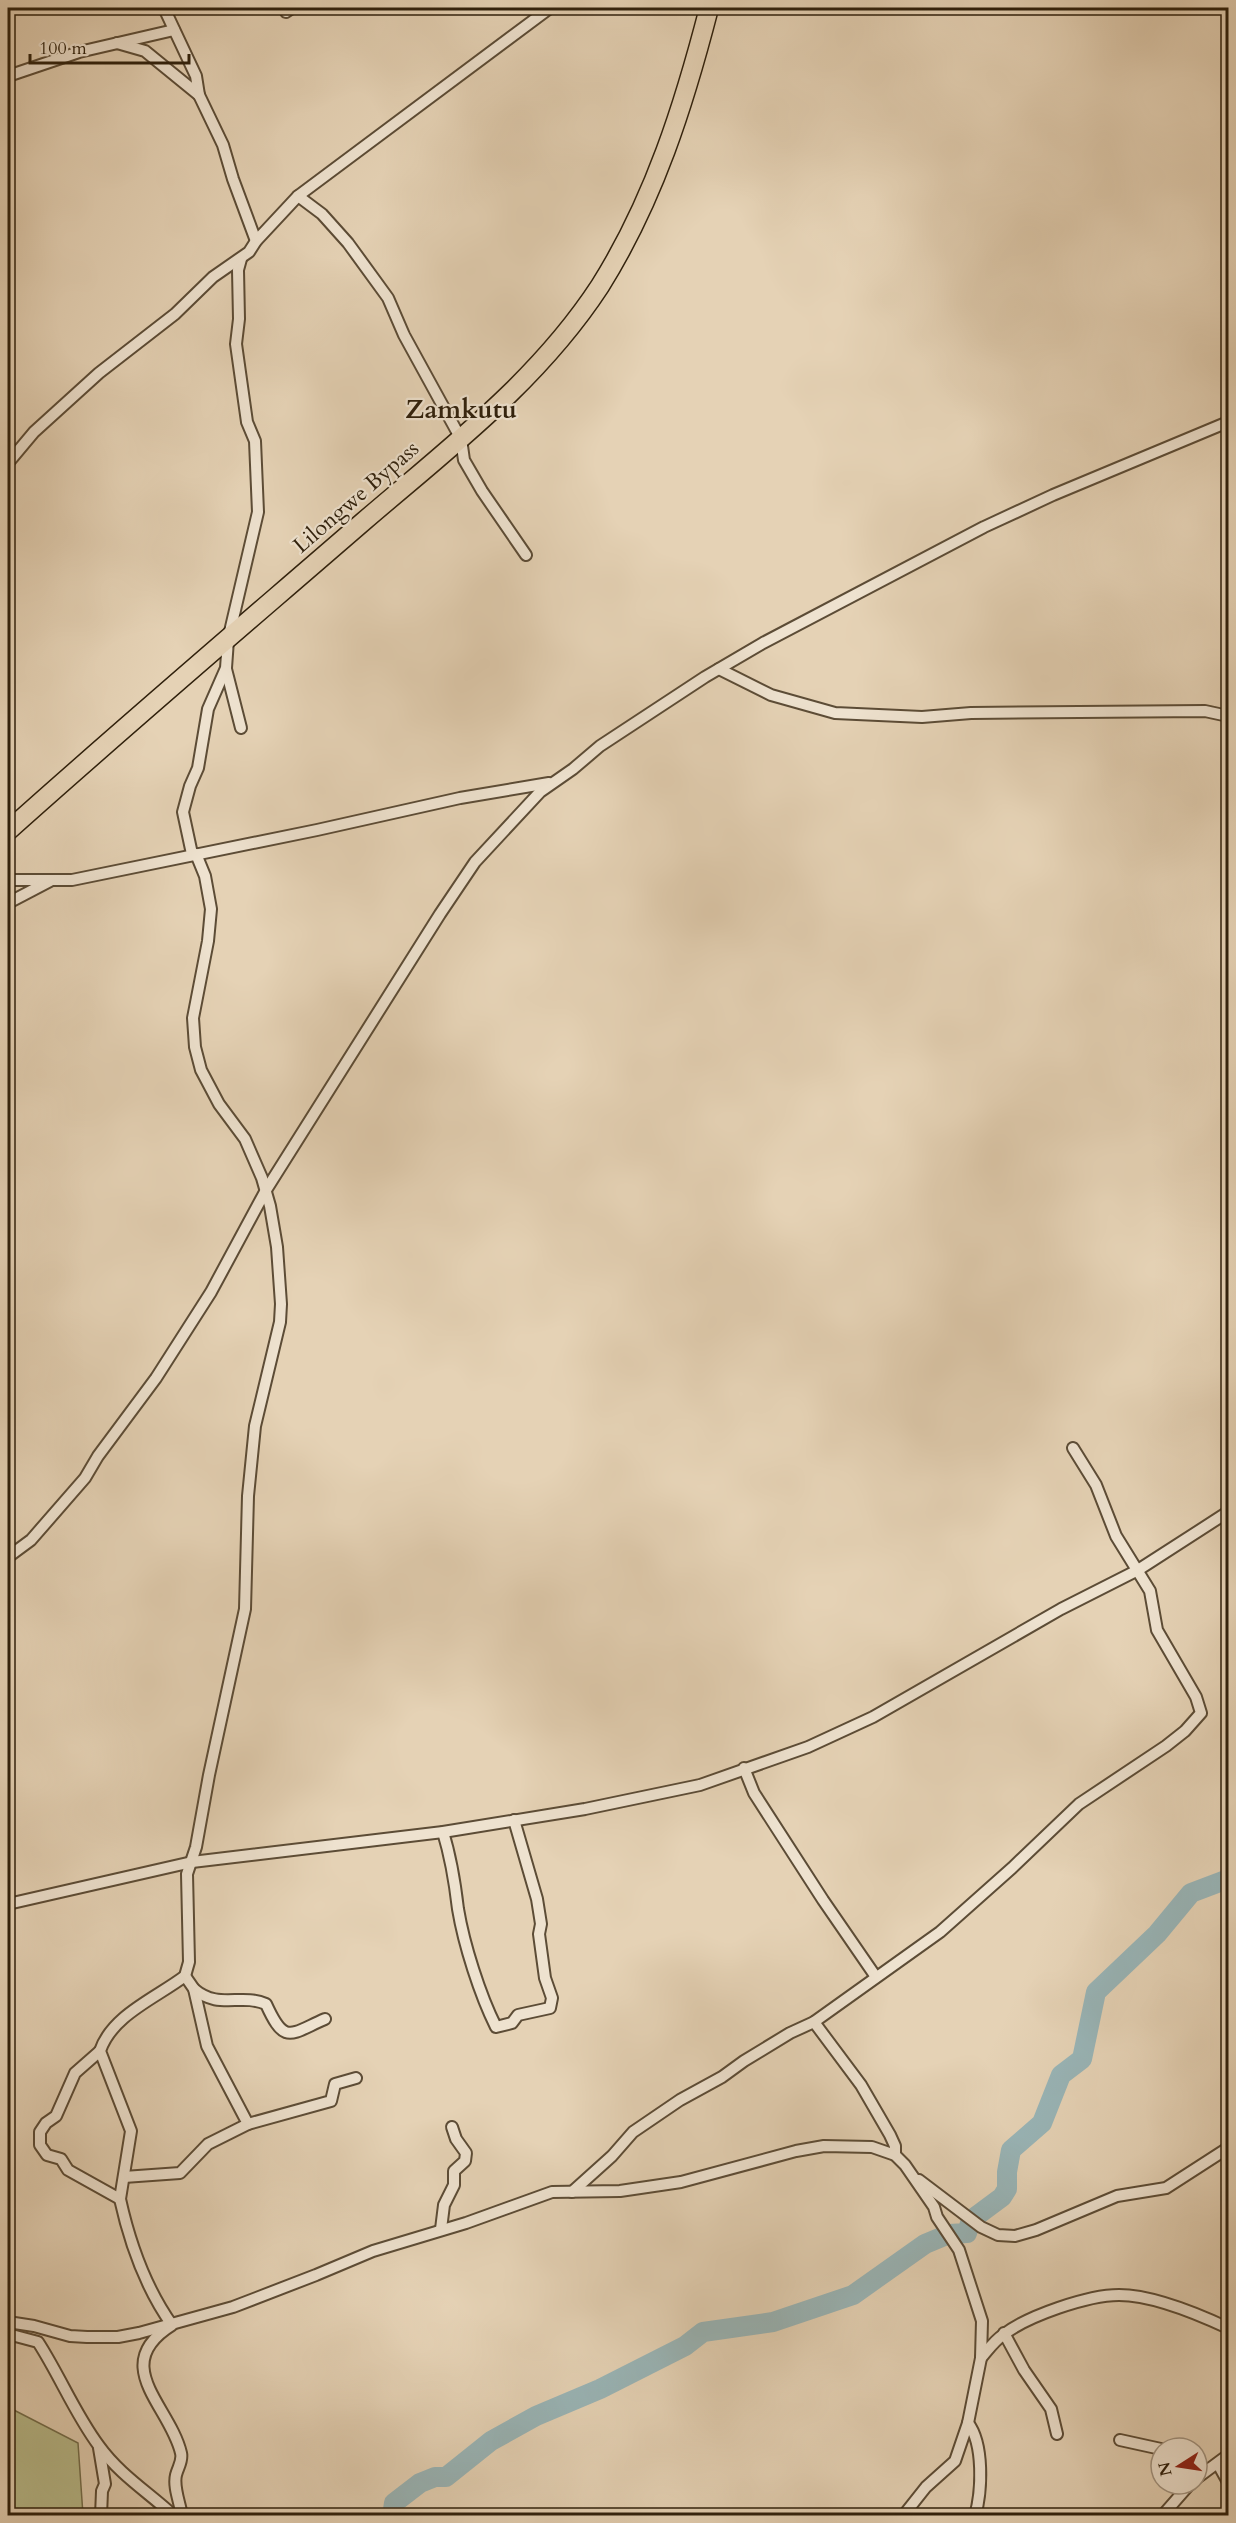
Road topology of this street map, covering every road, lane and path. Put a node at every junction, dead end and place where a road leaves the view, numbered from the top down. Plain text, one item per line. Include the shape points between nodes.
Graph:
1 (164, 8) edge
2 (550, 8) edge
3 (709, 8) edge
4 (174, 30) junction
5 (114, 42) junction
6 (8, 76) edge
7 (199, 95) junction
8 (298, 196) junction
9 (256, 240) junction
10 (242, 259) junction
11 (1228, 422) edge
12 (461, 439) junction
13 (8, 463) edge
14 (526, 555) dead end
15 (228, 640) junction
16 (226, 668) junction
17 (719, 669) junction
18 (1228, 716) edge
19 (241, 728) dead end
20 (551, 783) junction
21 (8, 831) edge
22 (194, 854) junction
23 (8, 880) edge
24 (53, 880) junction
25 (8, 903) edge
26 (266, 1190) junction
27 (1073, 1448) dead end
28 (1228, 1512) edge
29 (8, 1557) edge
30 (1138, 1570) junction
31 (744, 1768) junction
32 (514, 1820) junction
33 (443, 1832) junction
34 (192, 1862) junction
35 (8, 1904) edge
36 (185, 1976) junction
37 (876, 1977) junction
38 (194, 1989) junction
39 (325, 2019) dead end
40 (814, 2022) junction
41 (100, 2051) junction
42 (356, 2078) dead end
43 (248, 2124) junction
44 (452, 2127) dead end
45 (1228, 2148) edge
46 (895, 2155) junction
47 (124, 2177) junction
48 (914, 2178) junction
49 (572, 2192) junction
50 (120, 2199) junction
51 (441, 2229) junction
52 (8, 2322) edge
53 (172, 2325) junction
54 (1228, 2328) edge
55 (1004, 2333) junction
56 (8, 2334) edge
57 (981, 2358) junction
58 (968, 2423) junction
59 (1057, 2434) dead end
60 (1120, 2440) dead end
61 (99, 2446) junction
62 (1149, 2446) edge
63 (1228, 2455) edge
64 (1218, 2464) junction
65 (1209, 2470) edge
66 (129, 2479) junction
67 (1228, 2482) edge
68 (105, 2484) junction
69 (1180, 2496) edge
70 (101, 2516) edge
71 (174, 2516) edge
72 (182, 2516) edge
73 (903, 2516) edge
74 (975, 2516) edge
75 (1162, 2516) edge

1 - 4 street
2 - 8 street
3 - 12 main road, Lilongwe Bypass via 671,141 626,241 599,287 538,366
4 - 5 street
4 - 7 street via 196,76
5 - 6 street
5 - 7 street via 145,51
7 - 9 street via 223,145
8 - 9 street
8 - 12 street via 322,214 348,243 388,298
9 - 10 street
10 - 13 street via 213,277 176,314 99,373 34,432
10 - 15 street via 238,270 236,344 247,422 255,441 258,512
11 - 17 street via 984,527
12 - 14 street via 464,460
12 - 15 main road, Lilongwe Bypass
15 - 16 street
15 - 21 main road, Lilongwe Bypass
16 - 19 street
16 - 22 street via 208,709 198,768 183,812
17 - 18 street via 771,695 835,713 922,717 963,713 1205,711
17 - 20 street via 600,746
20 - 22 street via 460,798
20 - 26 street via 475,862
22 - 24 street via 72,880
22 - 26 street via 205,876 211,909 193,1018 197,1060 219,1104 245,1139
23 - 24 street
24 - 25 street
26 - 29 street via 211,1292 156,1378 85,1478 31,1540
26 - 34 street via 277,1247 280,1322 255,1426 248,1496 245,1609
27 - 30 street via 1096,1485 1116,1536
28 - 30 street
30 - 31 street via 1061,1609 873,1717 808,1747
30 - 37 street via 1150,1591 1157,1630 1196,1697 1201,1713 1172,1741 1079,1804 940,1932
31 - 32 street via 700,1785
31 - 37 street via 754,1793
32 - 33 street
32 - 33 street via 537,1899 545,1978 552,1998 550,2008 518,2014 512,2022 496,2027 482,1999
33 - 34 street
34 - 35 street
34 - 36 street via 186,1894 189,1962
36 - 38 street
36 - 41 street via 133,2009 103,2042
37 - 40 street
38 - 39 street via 203,1997 220,2002 257,2000 266,2004 275,2024 290,2034
38 - 43 street via 207,2046
40 - 46 street via 861,2085 890,2135
40 - 49 street via 790,2033 633,2132
41 - 47 street via 131,2131
41 - 50 street via 75,2073 56,2116 40,2132 40,2145 47,2155 61,2159 68,2170
42 - 43 street via 335,2084 330,2101
43 - 47 street via 208,2144 180,2172
44 - 51 street via 466,2153 465,2161 454,2171 454,2185 444,2205
45 - 48 street via 1166,2188 1117,2196 1015,2236 998,2235 981,2227
46 - 48 street
46 - 49 street via 872,2147 824,2146 681,2182 620,2191
47 - 50 street
48 - 57 street via 959,2250 982,2321
49 - 51 street via 552,2192
50 - 53 street via 139,2267
51 - 53 street via 373,2251 233,2307
52 - 53 street via 70,2336 105,2338
53 - 72 street via 149,2344 144,2369 153,2400 179,2445 182,2457 176,2475
54 - 55 street via 1179,2308 1120,2295 1070,2304
55 - 57 street
55 - 59 street via 1052,2409
56 - 61 street via 38,2342
57 - 58 street
58 - 73 street via 955,2461 926,2487
58 - 74 street via 973,2430 980,2478
60 - 62 street
61 - 66 street
61 - 68 street
63 - 64 street
64 - 65 street
64 - 67 street
66 - 68 street via 117,2478
66 - 71 street
68 - 70 street
69 - 75 street

